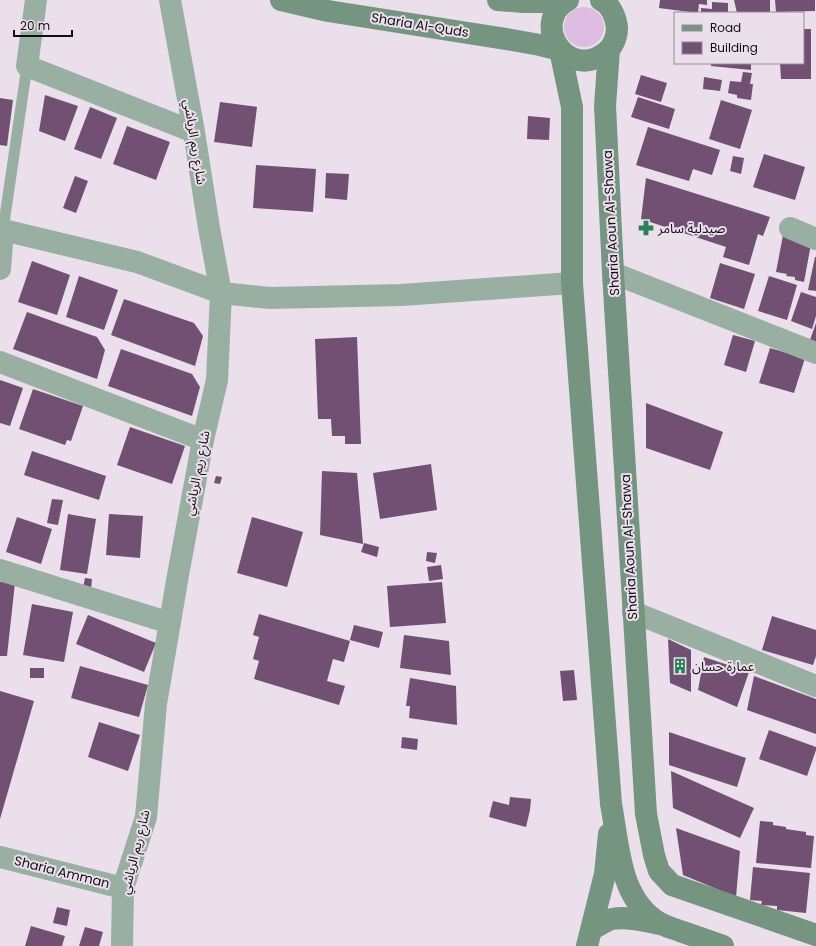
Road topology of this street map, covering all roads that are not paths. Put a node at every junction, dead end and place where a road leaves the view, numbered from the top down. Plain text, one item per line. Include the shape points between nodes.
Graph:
1 (36, 0) edge
2 (170, 0) edge
3 (281, 0) edge
4 (498, 0) edge
5 (601, 0) edge
6 (528, 1) edge
7 (565, 1) edge
8 (617, 9) edge
9 (522, 41) junction
10 (560, 50) junction
11 (609, 50) junction
12 (27, 66) junction
13 (568, 92) junction
14 (194, 132) junction
15 (790, 228) dead end
16 (2, 229) edge
17 (816, 239) edge
18 (0, 269) edge
19 (613, 273) junction
20 (572, 283) junction
21 (221, 293) junction
22 (816, 353) edge
23 (0, 362) edge
24 (203, 440) junction
25 (0, 570) edge
26 (633, 612) junction
27 (170, 623) junction
28 (816, 686) edge
29 (612, 804) junction
30 (0, 857) edge
31 (123, 888) junction
32 (816, 920) edge
33 (661, 924) junction
34 (816, 934) edge
35 (590, 938) edge
36 (122, 946) edge
37 (723, 946) edge

1 - 12 street
2 - 14 street, شارع ريم الرياشي
3 - 9 main road, Sharia Al-Quds via 328,11
4 - 6 main road
5 - 8 main road via 611,9
6 - 7 main road
7 - 10 main road via 556,10 552,20 551,31
8 - 11 main road, Sharia Aoun Al-Shawa via 615,41
9 - 10 main road, Sharia Al-Quds
9 - 13 main road via 548,62
10 - 11 main road, Sharia Al-Quds via 568,57 579,61 590,61
10 - 13 main road
11 - 19 main road, Sharia Aoun Al-Shawa via 605,106
12 - 14 street
12 - 16 lane
13 - 20 main road via 572,107
14 - 21 street, شارع ريم الرياشي via 208,228
15 - 17 street
16 - 18 street
16 - 21 street via 137,262
19 - 22 street
19 - 26 main road, Sharia Aoun Al-Shawa
20 - 21 street via 401,295 270,298
20 - 29 main road
21 - 24 street, شارع ريم الرياشي via 217,380
23 - 24 street
24 - 27 street, شارع ريم الرياشي
25 - 27 street
26 - 28 street
26 - 34 main road, Sharia Aoun Al-Shawa via 646,814 659,870 672,885
27 - 31 street, شارع ريم الرياشي via 156,704 146,817
29 - 33 main road via 624,875 631,893 648,915
29 - 35 main road via 605,874
30 - 31 street, Sharia Amman
31 - 36 street, شارع ريم الرياشي
32 - 34 street
33 - 35 main road via 613,919 604,922
33 - 37 main road

